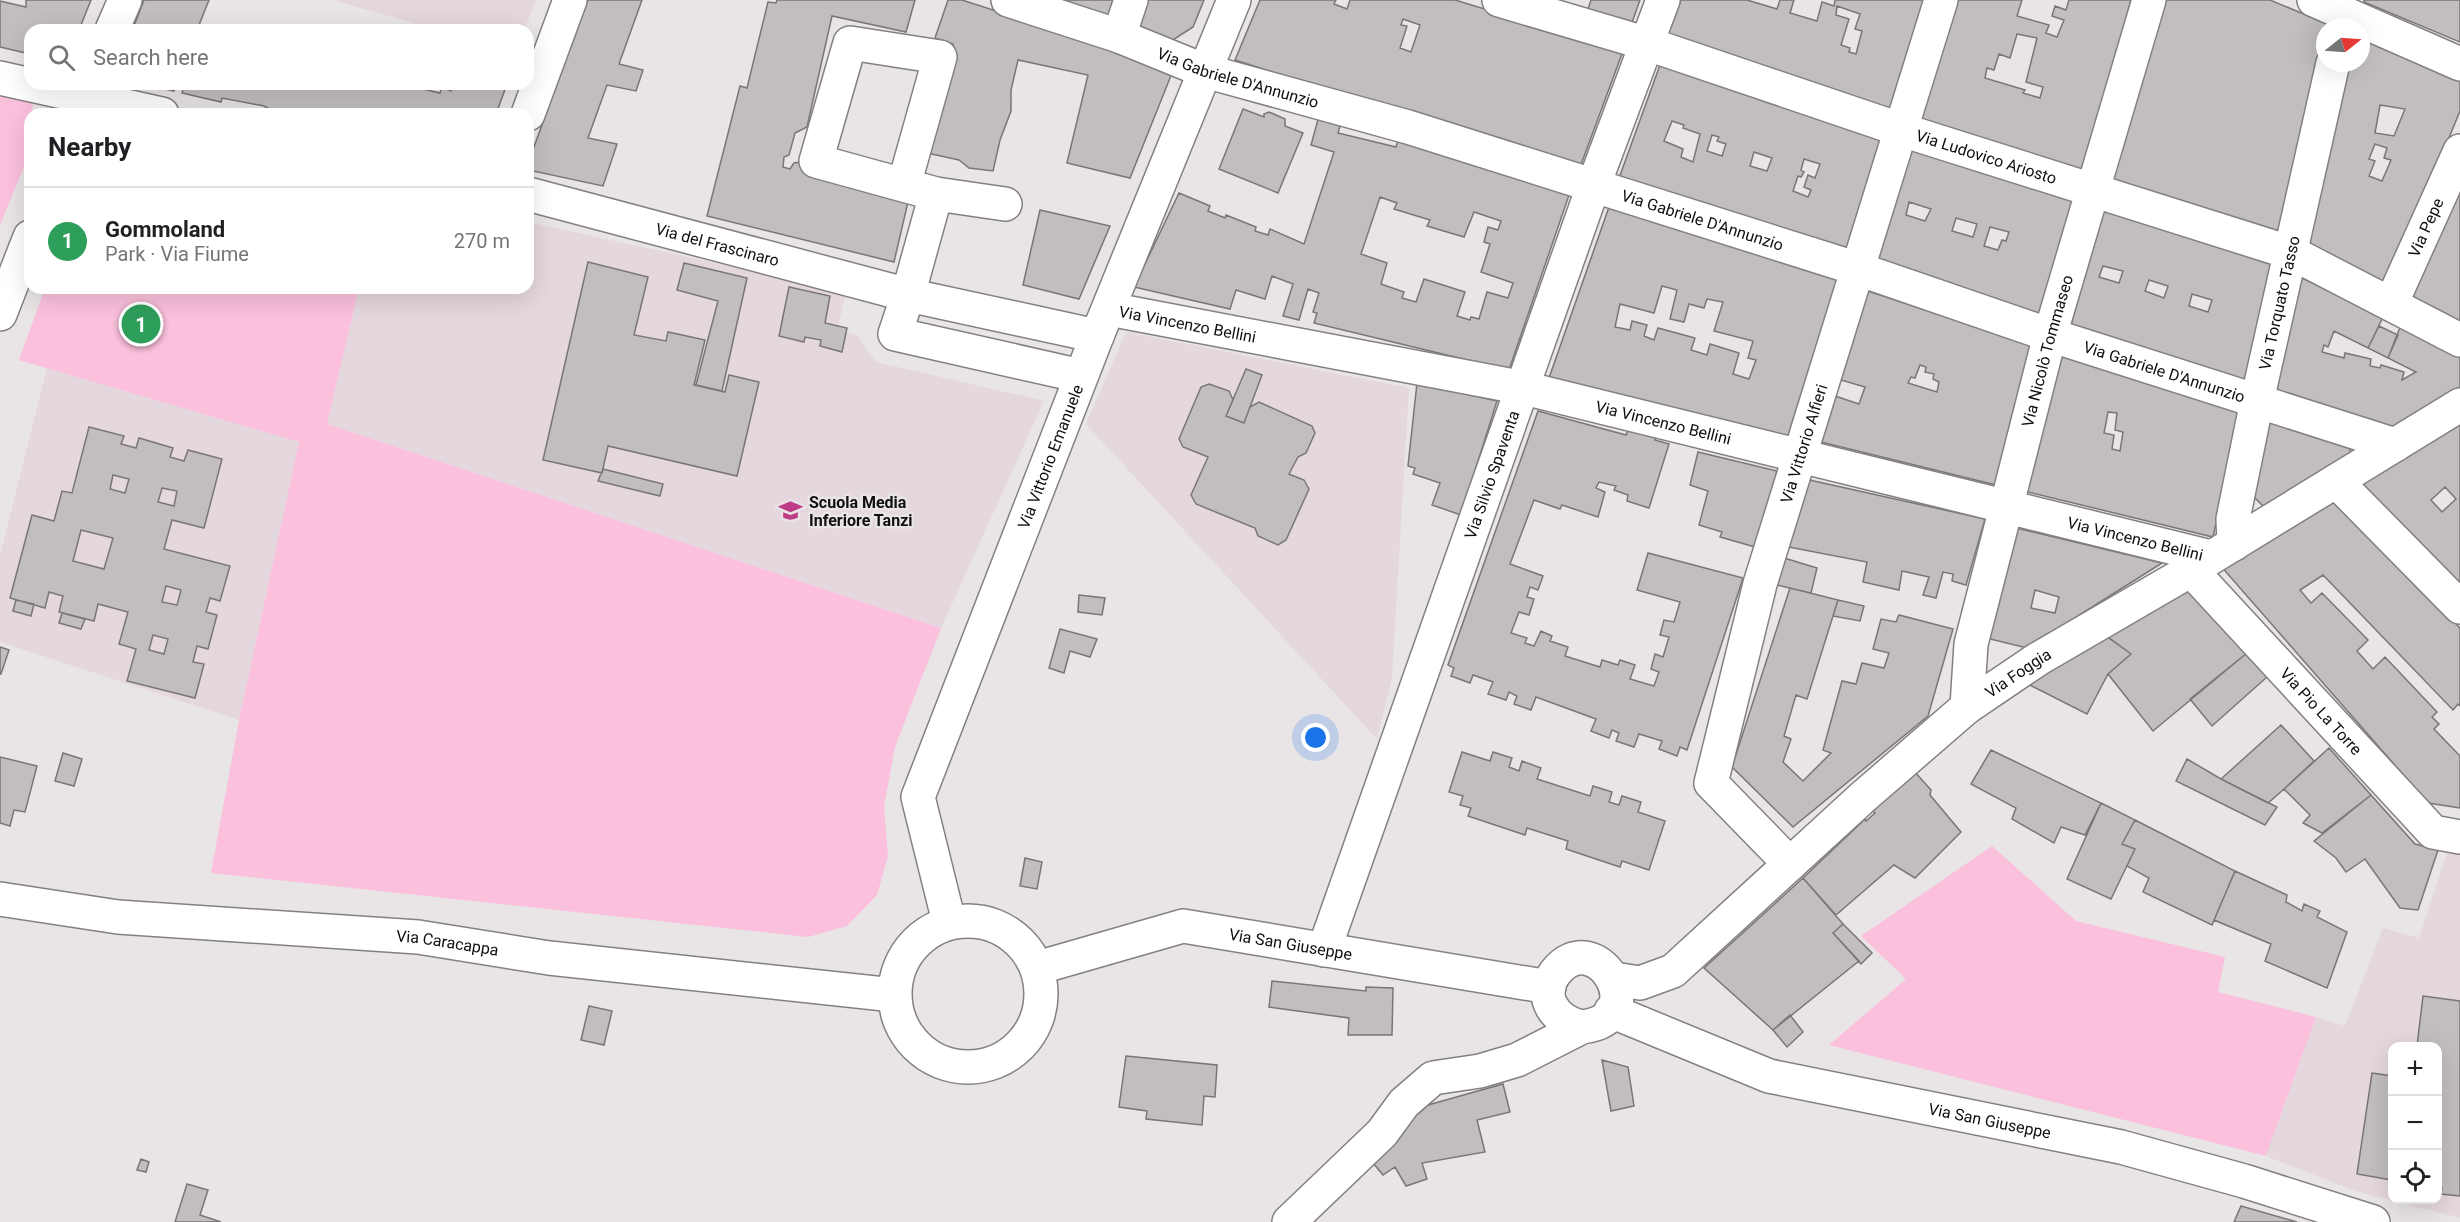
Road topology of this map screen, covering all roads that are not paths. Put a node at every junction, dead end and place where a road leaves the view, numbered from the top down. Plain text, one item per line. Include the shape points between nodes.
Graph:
1 (125, 0) edge
2 (570, 0) edge
3 (1008, 0) edge
4 (1131, 0) edge
5 (1234, 0) edge
6 (1499, 0) edge
7 (1663, 0) edge
8 (1941, 0) edge
9 (2149, 0) edge
10 (2314, 0) edge
11 (2344, 13) edge
12 (115, 24) edge
13 (1119, 36) junction
14 (1648, 44) junction
15 (2460, 64) edge
16 (1205, 71) junction
17 (2332, 72) edge
18 (0, 78) edge
19 (24, 84) edge
20 (50, 90) edge
21 (84, 98) edge
22 (133, 108) edge
23 (530, 108) edge
24 (1902, 130) junction
25 (2460, 151) edge
26 (904, 185) junction
27 (1593, 188) junction
28 (2095, 190) junction
29 (936, 194) junction
30 (534, 196) edge
31 (1005, 204) dead end
32 (24, 252) edge
33 (2292, 253) junction
34 (1858, 269) junction
35 (908, 295) junction
36 (2391, 304) junction
37 (0, 314) edge
38 (1103, 323) junction
39 (2050, 335) junction
40 (2460, 340) edge
41 (1082, 376) junction
42 (1524, 388) junction
43 (2257, 401) junction
44 (2460, 405) edge
45 (2395, 445) junction
46 (1800, 455) junction
47 (2336, 481) junction
48 (2006, 508) junction
49 (2212, 557) junction
50 (2460, 608) edge
51 (1967, 707) junction
52 (2460, 837) edge
53 (1790, 864) junction
54 (0, 899) edge
55 (949, 922) junction
56 (1324, 950) junction
57 (1037, 968) junction
58 (1614, 979) junction
59 (1549, 987) junction
60 (894, 995) junction
61 (1611, 1011) junction
62 (1582, 1027) junction
63 (1288, 1222) edge
64 (2373, 1222) edge

1 - 12 street
2 - 23 street
3 - 13 street, Via Gabriele D'Annunzio
4 - 13 street
5 - 16 street, Via Vittorio Emanuele
6 - 14 street, Via Ludovico Ariosto
7 - 14 street, Via Silvio Spaventa
8 - 24 street, Via Vittorio Alfieri
9 - 28 street, Via Nicolò Tommaseo
10 - 11 street
11 - 15 street
13 - 16 street, Via Gabriele D'Annunzio
14 - 24 street, Via Ludovico Ariosto
14 - 27 street, Via Silvio Spaventa
16 - 27 street, Via Gabriele D'Annunzio via 1408,127
16 - 38 street, Via Vittorio Emanuele
17 - 33 street, Via Torquato Tasso
18 - 19 street
20 - 21 street
21 - 22 street
24 - 28 street, Via Ludovico Ariosto
24 - 34 street, Via Vittorio Alfieri
25 - 36 street, Via Pepe
26 - 26 street via 816,161 850,43 940,57
26 - 29 street
27 - 34 street, Via Gabriele D'Annunzio
27 - 42 street, Via Silvio Spaventa
28 - 33 street, Via Ludovico Ariosto
28 - 39 street, Via Nicolò Tommaseo
29 - 31 street
29 - 35 street
30 - 35 street, Via del Frascinaro
32 - 37 street
33 - 36 street, Via Ludovico Ariosto
33 - 43 street, Via Torquato Tasso
34 - 39 street, Via Gabriele D'Annunzio
34 - 46 street, Via Vittorio Alfieri
35 - 38 street, Via del Frascinaro
35 - 41 street via 895,334
36 - 40 street, Via Ludovico Ariosto
38 - 41 street, Via Vittorio Emanuele
38 - 42 street, Via Vincenzo Bellini
39 - 43 street, Via Gabriele D'Annunzio
39 - 48 street, Via Nicolò Tommaseo
41 - 55 street, Via Vittorio Emanuele via 918,797
42 - 46 street, Via Vincenzo Bellini
42 - 56 street, Via Silvio Spaventa
43 - 45 street, Via Gabriele D'Annunzio
43 - 49 street, Via Torquato Tasso via 2233,519
44 - 45 street, Via Foggia
45 - 47 street, Via Foggia
46 - 48 street, Via Vincenzo Bellini
46 - 53 street, Via Vittorio Alfieri via 1760,584 1711,783
47 - 49 street, Via Foggia
47 - 50 street
48 - 49 street, Via Vincenzo Bellini
48 - 51 street, Via Nicolò Tommaseo via 1971,644
49 - 51 street, Via Foggia via 2038,659
49 - 52 street, Via Pio La Torre via 2433,832
51 - 53 street, Via Foggia
53 - 58 street, Via Foggia via 1673,971 1640,982
54 - 60 street, Via Caracappa via 118,917 418,937 549,958
55 - 57 street via 971,920 992,924 1027,949
55 - 60 street via 927,932 909,948 897,970
56 - 57 street, Via San Giuseppe via 1183,926
56 - 59 street, Via San Giuseppe
57 - 60 street via 1042,994 1037,1019 1025,1041 1005,1058 981,1067 955,1067 931,1058 911,1042 898,1020
58 - 59 street via 1600,963 1579,958 1559,967
58 - 61 street via 1616,1000
59 - 62 street via 1553,1010 1570,1025
61 - 62 street via 1604,1020
61 - 64 street, Via San Giuseppe via 1768,1076 2121,1147
62 - 63 street via 1517,1060 1480,1071 1433,1078 1404,1104 1382,1133

